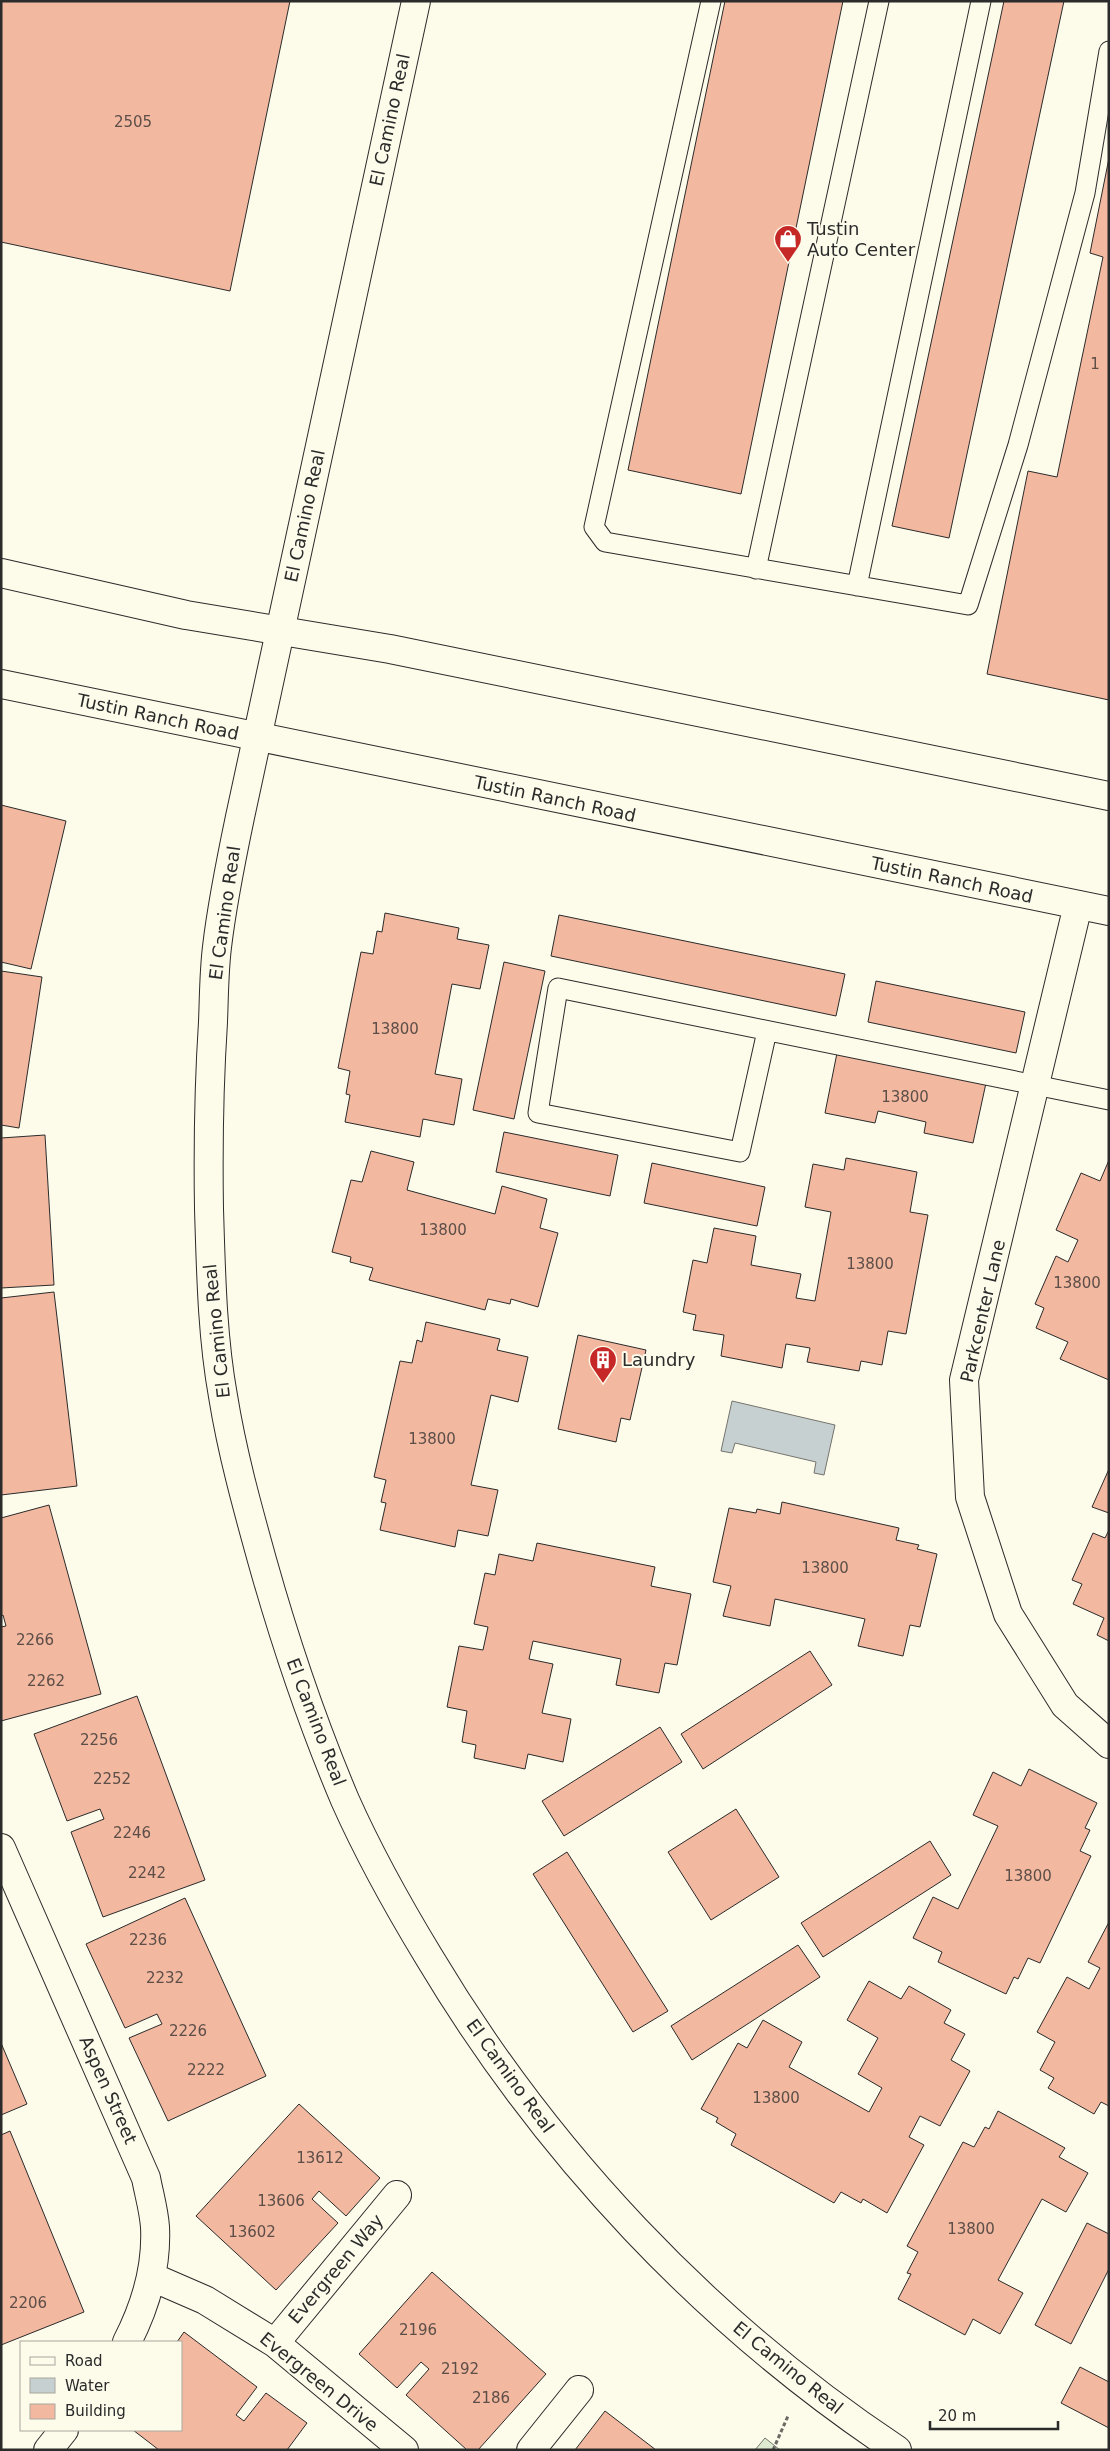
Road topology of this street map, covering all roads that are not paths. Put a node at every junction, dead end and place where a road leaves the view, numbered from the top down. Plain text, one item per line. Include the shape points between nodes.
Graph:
1 (416, 1) edge
2 (711, 1) edge
3 (879, 1) edge
4 (981, 1) edge
5 (1109, 51) edge
6 (756, 569) junction
7 (1, 573) edge
8 (857, 586) junction
9 (280, 630) junction
10 (1, 684) edge
11 (257, 738) junction
12 (1109, 796) edge
13 (1078, 905) junction
14 (1109, 911) edge
15 (767, 1031) junction
16 (1036, 1086) junction
17 (1109, 1100) edge
18 (1109, 1744) edge
19 (3, 1858) edge
20 (397, 2195) dead end
21 (152, 2277) junction
22 (128, 2341) edge
23 (275, 2343) junction
24 (580, 2390) dead end
25 (63, 2431) edge
26 (48, 2450) edge
27 (404, 2450) edge
28 (531, 2450) edge
29 (896, 2450) edge

1 - 9 main road, El Camino Real
2 - 6 lane via 594,527 605,542
3 - 6 lane
4 - 8 lane
5 - 8 lane via 1085,193 1018,445 968,605
6 - 8 lane
7 - 9 main road via 186,615
9 - 11 main road, El Camino Real
9 - 12 main road via 390,649
10 - 11 main road, Tustin Ranch Road
11 - 13 main road, Tustin Ranch Road
11 - 29 main road, El Camino Real via 216,950 209,1088 211,1295 222,1394 243,1490 298,1681 346,1802 388,1889 456,2002 504,2072 559,2143 637,2231 714,2308 819,2394
13 - 14 main road, Tustin Ranch Road
13 - 16 main road, Parkcenter Lane
15 - 15 lane via 558,988 538,1113 740,1152
15 - 16 lane
16 - 17 lane
16 - 18 main road, Parkcenter Lane via 964,1380 970,1497 1008,1614 1065,1705
19 - 21 main road, Aspen Street via 146,2178 155,2227
20 - 23 main road, Evergreen Way
21 - 22 main road, Aspen Street via 138,2321
21 - 23 main road, Evergreen Drive via 205,2300
23 - 27 main road, Evergreen Drive
24 - 28 main road
25 - 26 main road

